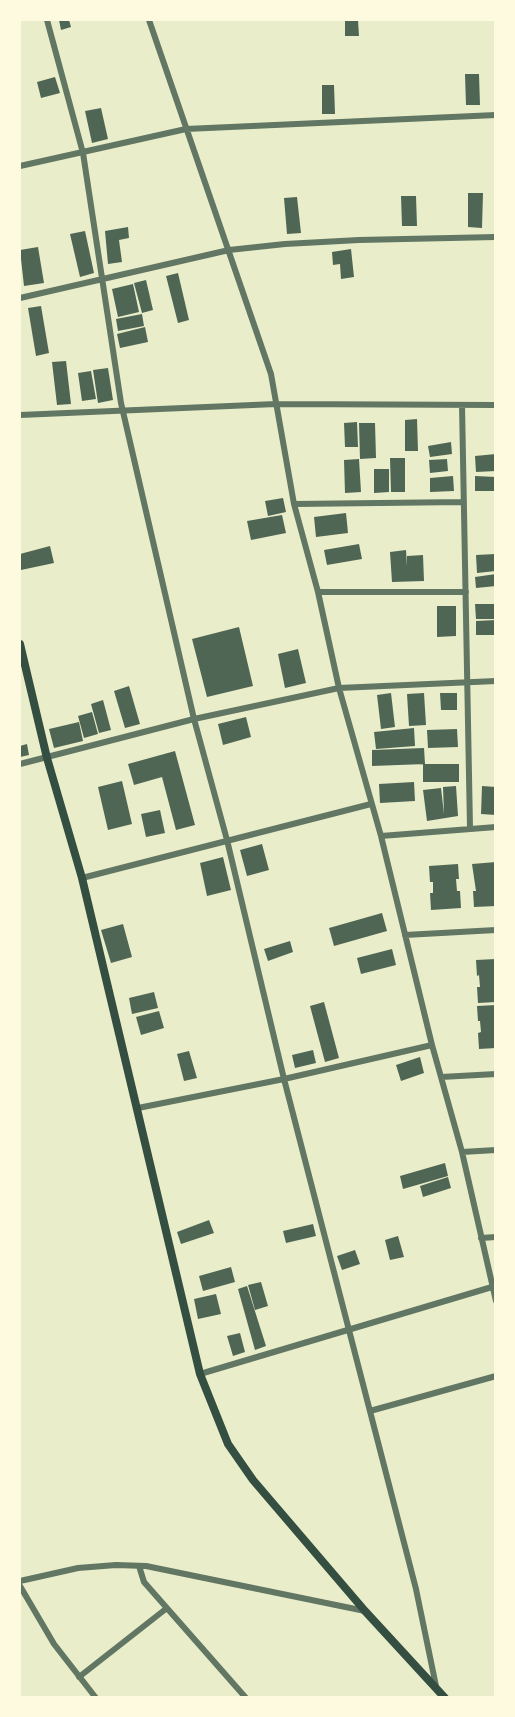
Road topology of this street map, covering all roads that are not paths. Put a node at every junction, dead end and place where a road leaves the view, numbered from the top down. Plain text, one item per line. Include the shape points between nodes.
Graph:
1 (47, 20) edge
2 (149, 20) edge
3 (495, 115) edge
4 (186, 129) junction
5 (83, 153) junction
6 (20, 166) edge
7 (495, 237) edge
8 (229, 250) junction
9 (103, 280) junction
10 (20, 298) edge
11 (276, 404) junction
12 (462, 405) junction
13 (495, 405) edge
14 (122, 409) junction
15 (20, 415) edge
16 (464, 502) junction
17 (294, 504) junction
18 (318, 592) junction
19 (466, 592) junction
20 (20, 644) edge
21 (466, 681) junction
22 (495, 681) edge
23 (339, 688) junction
24 (194, 720) junction
25 (47, 758) junction
26 (20, 764) edge
27 (371, 804) junction
28 (495, 827) edge
29 (470, 828) junction
30 (381, 836) junction
31 (226, 840) junction
32 (82, 878) junction
33 (495, 930) edge
34 (405, 935) junction
35 (432, 1045) junction
36 (495, 1074) edge
37 (441, 1077) junction
38 (284, 1079) junction
39 (138, 1108) junction
40 (495, 1150) edge
41 (462, 1152) junction
42 (495, 1237) edge
43 (481, 1238) junction
44 (492, 1287) junction
45 (495, 1301) edge
46 (348, 1331) junction
47 (200, 1374) junction
48 (495, 1376) edge
49 (370, 1411) junction
50 (139, 1566) junction
51 (20, 1581) edge
52 (20, 1586) edge
53 (167, 1608) junction
54 (365, 1611) junction
55 (80, 1677) junction
56 (436, 1686) junction
57 (96, 1698) edge
58 (246, 1698) edge
59 (445, 1698) edge

1 - 5 street
2 - 4 street
3 - 4 street
4 - 5 street
4 - 8 street
5 - 6 street
5 - 9 street
7 - 8 street via 338,241
8 - 9 street
8 - 11 street via 271,374
9 - 10 street
9 - 14 street
11 - 12 street
11 - 14 street
11 - 17 street
12 - 13 street
12 - 16 street
14 - 15 street
14 - 24 street
16 - 17 street
16 - 19 street
17 - 18 street
18 - 19 street
18 - 23 street
19 - 21 street
20 - 25 main road
21 - 22 street
21 - 23 street
21 - 29 street
23 - 24 street
23 - 27 street
24 - 25 street
24 - 31 street
25 - 26 street
25 - 32 main road
27 - 30 street
27 - 31 street
28 - 29 street
29 - 30 street
30 - 34 street
31 - 32 street
31 - 38 street
32 - 39 main road
33 - 34 street
34 - 35 street
35 - 37 street
35 - 38 street
36 - 37 street
37 - 41 street
38 - 39 street
38 - 46 street
39 - 47 main road
40 - 41 street
41 - 43 street
42 - 43 street
43 - 44 street
44 - 45 street
44 - 46 street
46 - 47 street
46 - 49 street
47 - 54 main road via 228,1444 253,1480
48 - 49 street
49 - 56 street via 416,1589
50 - 51 street via 78,1568
50 - 53 street via 144,1582
50 - 54 street
52 - 55 street via 54,1644
53 - 55 street
53 - 58 street
54 - 56 main road
55 - 57 street
56 - 59 main road

